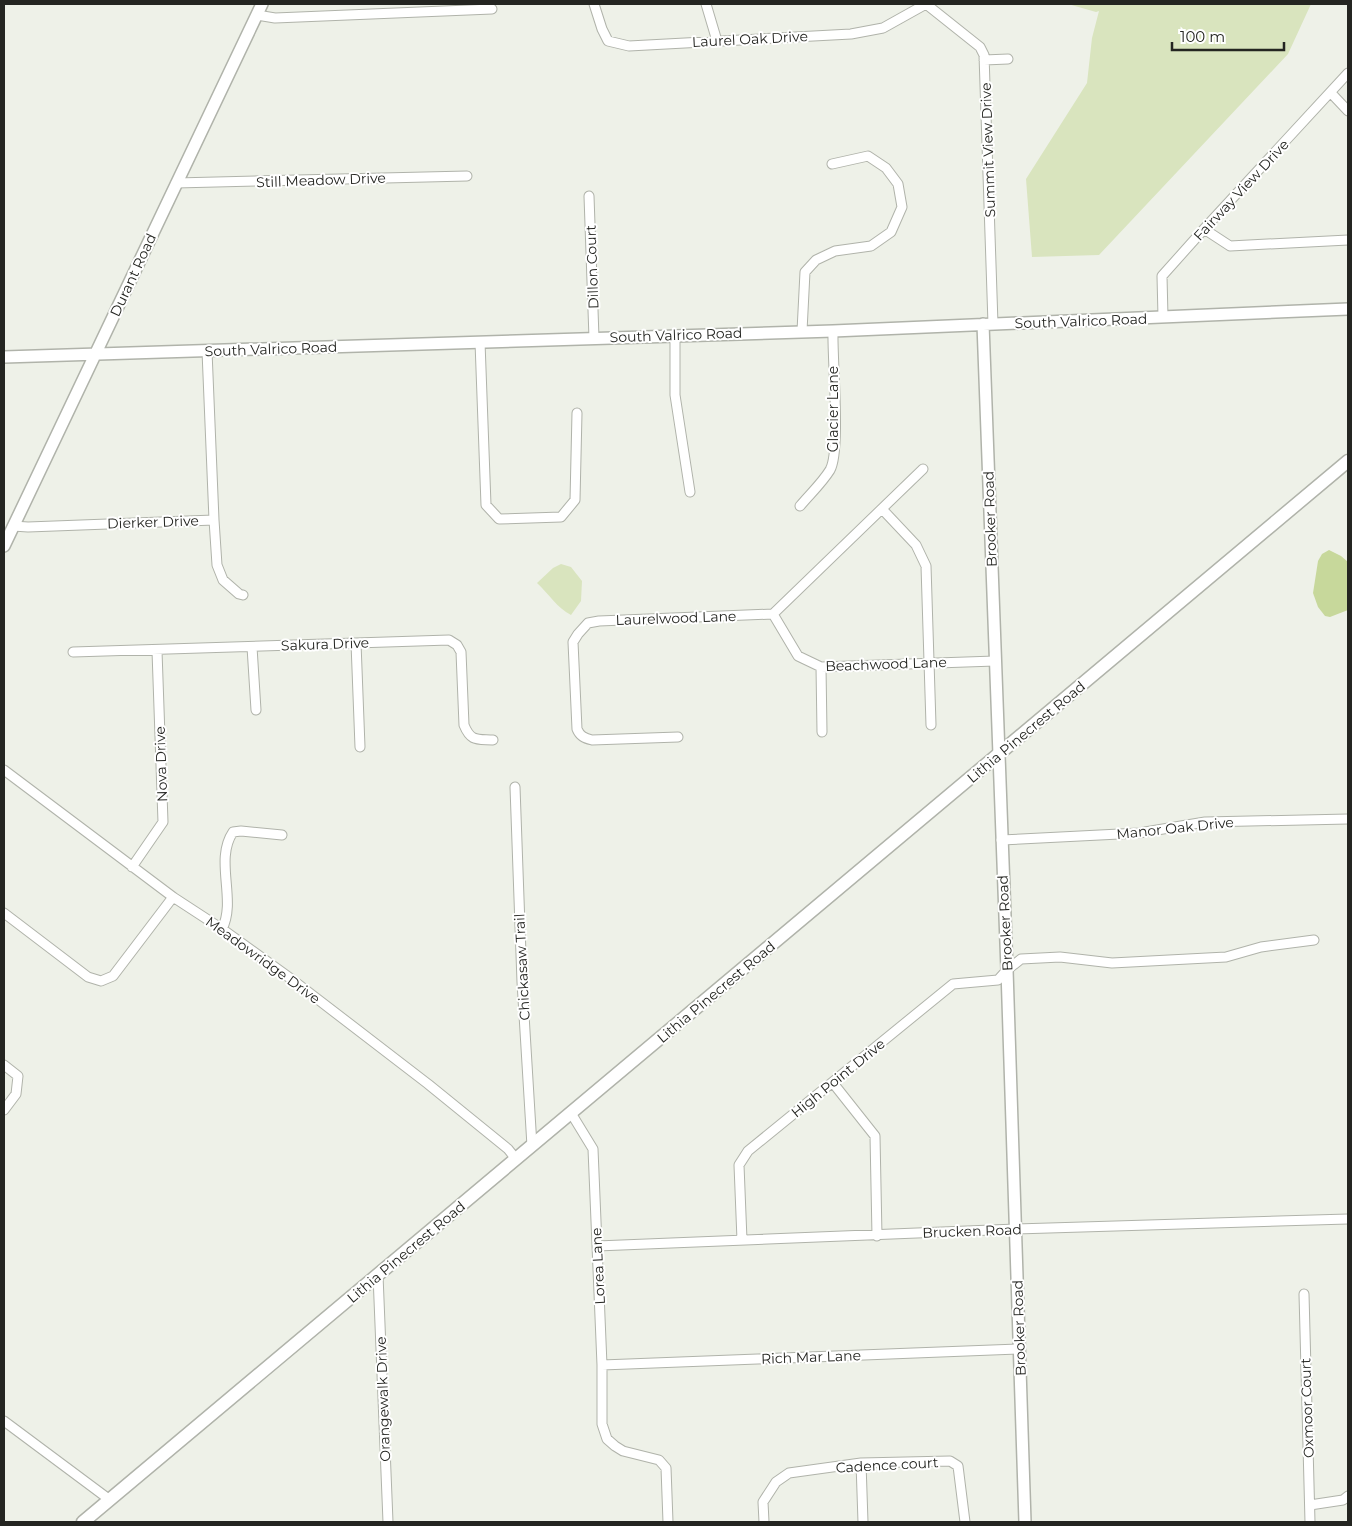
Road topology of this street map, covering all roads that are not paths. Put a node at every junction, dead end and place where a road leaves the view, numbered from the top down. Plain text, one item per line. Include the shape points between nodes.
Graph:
1 (262, 4) edge
2 (594, 4) edge
3 (706, 4) edge
4 (926, 4) edge
5 (492, 9) dead end
6 (257, 15) junction
7 (717, 41) junction
8 (1008, 59) dead end
9 (984, 60) junction
10 (1348, 73) edge
11 (1331, 93) junction
12 (1348, 111) edge
13 (832, 164) dead end
14 (467, 176) dead end
15 (176, 184) junction
16 (589, 196) dead end
17 (1204, 229) junction
18 (1348, 240) edge
19 (1348, 309) edge
20 (1163, 317) junction
21 (988, 324) junction
22 (802, 331) junction
23 (833, 331) junction
24 (675, 336) junction
25 (594, 338) junction
26 (480, 342) junction
27 (207, 351) junction
28 (95, 354) junction
29 (4, 357) edge
30 (577, 413) dead end
31 (1348, 461) edge
32 (923, 470) dead end
33 (690, 492) dead end
34 (800, 506) dead end
35 (882, 509) junction
36 (214, 520) junction
37 (13, 526) junction
38 (4, 546) edge
39 (243, 595) dead end
40 (773, 614) junction
41 (356, 643) junction
42 (252, 647) junction
43 (157, 650) junction
44 (73, 652) dead end
45 (995, 661) junction
46 (930, 663) junction
47 (821, 667) junction
48 (256, 710) dead end
49 (931, 725) dead end
50 (822, 732) dead end
51 (678, 736) dead end
52 (493, 740) dead end
53 (360, 747) dead end
54 (998, 755) junction
55 (4, 770) edge
56 (515, 787) dead end
57 (1348, 819) edge
58 (282, 835) dead end
59 (1001, 840) junction
60 (132, 867) junction
61 (172, 897) junction
62 (4, 913) edge
63 (222, 929) junction
64 (1314, 940) dead end
65 (1007, 970) junction
66 (4, 1065) edge
67 (833, 1082) junction
68 (4, 1110) edge
69 (571, 1113) junction
70 (532, 1146) junction
71 (516, 1159) junction
72 (1348, 1219) edge
73 (1016, 1229) junction
74 (877, 1236) junction
75 (742, 1240) junction
76 (597, 1246) junction
77 (378, 1275) junction
78 (1304, 1294) dead end
79 (1020, 1349) junction
80 (602, 1365) junction
81 (4, 1421) edge
82 (861, 1463) junction
83 (1348, 1496) edge
84 (110, 1500) junction
85 (1310, 1505) junction
86 (84, 1522) edge
87 (388, 1522) edge
88 (668, 1522) edge
89 (764, 1522) edge
90 (863, 1522) edge
91 (965, 1522) edge
92 (1025, 1522) edge
93 (1310, 1522) edge

1 - 6 street, Durant Road
2 - 7 street, Laurel Oak Drive via 606,37 612,43 629,46
3 - 7 street
4 - 7 street, Laurel Oak Drive via 884,28 851,34
4 - 9 street via 980,47
5 - 6 street via 275,18
6 - 15 street, Durant Road
8 - 9 street
9 - 21 street, Summit View Drive
10 - 11 street, Fairway View Drive
11 - 12 street
11 - 17 street, Fairway View Drive
13 - 22 street via 868,156 886,168 898,184 902,207 891,232 871,246 835,251 816,260 805,272
14 - 15 street, Still Meadow Drive
15 - 28 street, Durant Road
16 - 25 street, Dillon Court
17 - 18 street via 1230,246
17 - 20 street, Fairway View Drive via 1162,276
19 - 20 street, South Valrico Road
20 - 21 street, South Valrico Road
21 - 23 street, South Valrico Road
21 - 45 street, Brooker Road
22 - 23 street, South Valrico Road
22 - 24 street, South Valrico Road
23 - 34 street, Glacier Lane via 834,454 831,469
24 - 25 street, South Valrico Road
24 - 33 street via 675,395
25 - 26 street, South Valrico Road
26 - 27 street, South Valrico Road
26 - 30 street via 486,505 499,519 561,517 575,500
27 - 28 street, South Valrico Road
27 - 36 street, Dierker Drive
28 - 29 street, South Valrico Road
28 - 37 street, Durant Road
31 - 54 main road, Lithia Pinecrest Road
32 - 35 street
35 - 40 street
35 - 46 street via 916,545 926,566
36 - 37 street, Dierker Drive
36 - 39 street via 217,565 222,580
37 - 38 street, Durant Road
40 - 47 street, Beachwood Lane via 798,656
40 - 51 street, Laurelwood Lane via 599,621 588,623 578,634 573,642 579,734 592,740
41 - 42 street, Sakura Drive
41 - 52 street, Sakura Drive via 449,640 457,644 461,652 464,725 468,735 475,739
41 - 53 street
42 - 43 street, Sakura Drive
42 - 48 street
43 - 44 street, Sakura Drive
43 - 60 street, Nova Drive via 163,822
45 - 46 street, Beachwood Lane
45 - 54 street, Brooker Road
46 - 47 street, Beachwood Lane
46 - 49 street
47 - 50 street
54 - 59 street, Brooker Road
54 - 69 main road, Lithia Pinecrest Road
55 - 60 street, Meadowridge Drive
56 - 70 street, Chickasaw Trail
57 - 59 street, Manor Oak Drive via 1205,822 1139,833
58 - 63 street via 233,832 228,840 226,856 227,917
59 - 65 street, Brooker Road
60 - 61 street, Meadowridge Drive
61 - 62 street via 113,976 101,981 88,977
61 - 63 street, Meadowridge Drive
63 - 71 street, Meadowridge Drive via 433,1088
64 - 65 street, High Point Drive via 1262,947 1226,957 1112,963 1060,957 1021,959
65 - 67 street, High Point Drive via 998,980 953,984
65 - 73 street, Brooker Road
66 - 68 street via 18,1076 16,1094
67 - 74 street via 875,1136
67 - 75 street, High Point Drive via 748,1151 739,1165
69 - 70 main road, Lithia Pinecrest Road
69 - 76 street, Lorea Lane via 593,1149
70 - 71 main road, Lithia Pinecrest Road
71 - 77 main road, Lithia Pinecrest Road
72 - 73 street, Brucken Road
73 - 74 street, Brucken Road
73 - 79 street, Brooker Road
74 - 75 street, Brucken Road
75 - 76 street, Brucken Road
76 - 80 street, Lorea Lane
77 - 84 main road, Lithia Pinecrest Road
77 - 87 street, Orangewalk Drive
78 - 85 street, Oxmoor Court
79 - 80 street, Rich Mar Lane
79 - 92 street, Brooker Road
80 - 88 street, Lorea Lane via 602,1424 606,1439 624,1451 660,1460 666,1468
81 - 84 street
82 - 89 street, Cadence court via 789,1473 776,1482 763,1502
82 - 90 street
82 - 91 street, Cadence court via 950,1461 958,1466
83 - 85 street via 1343,1500
84 - 86 main road, Lithia Pinecrest Road
85 - 93 street, Oxmoor Court

